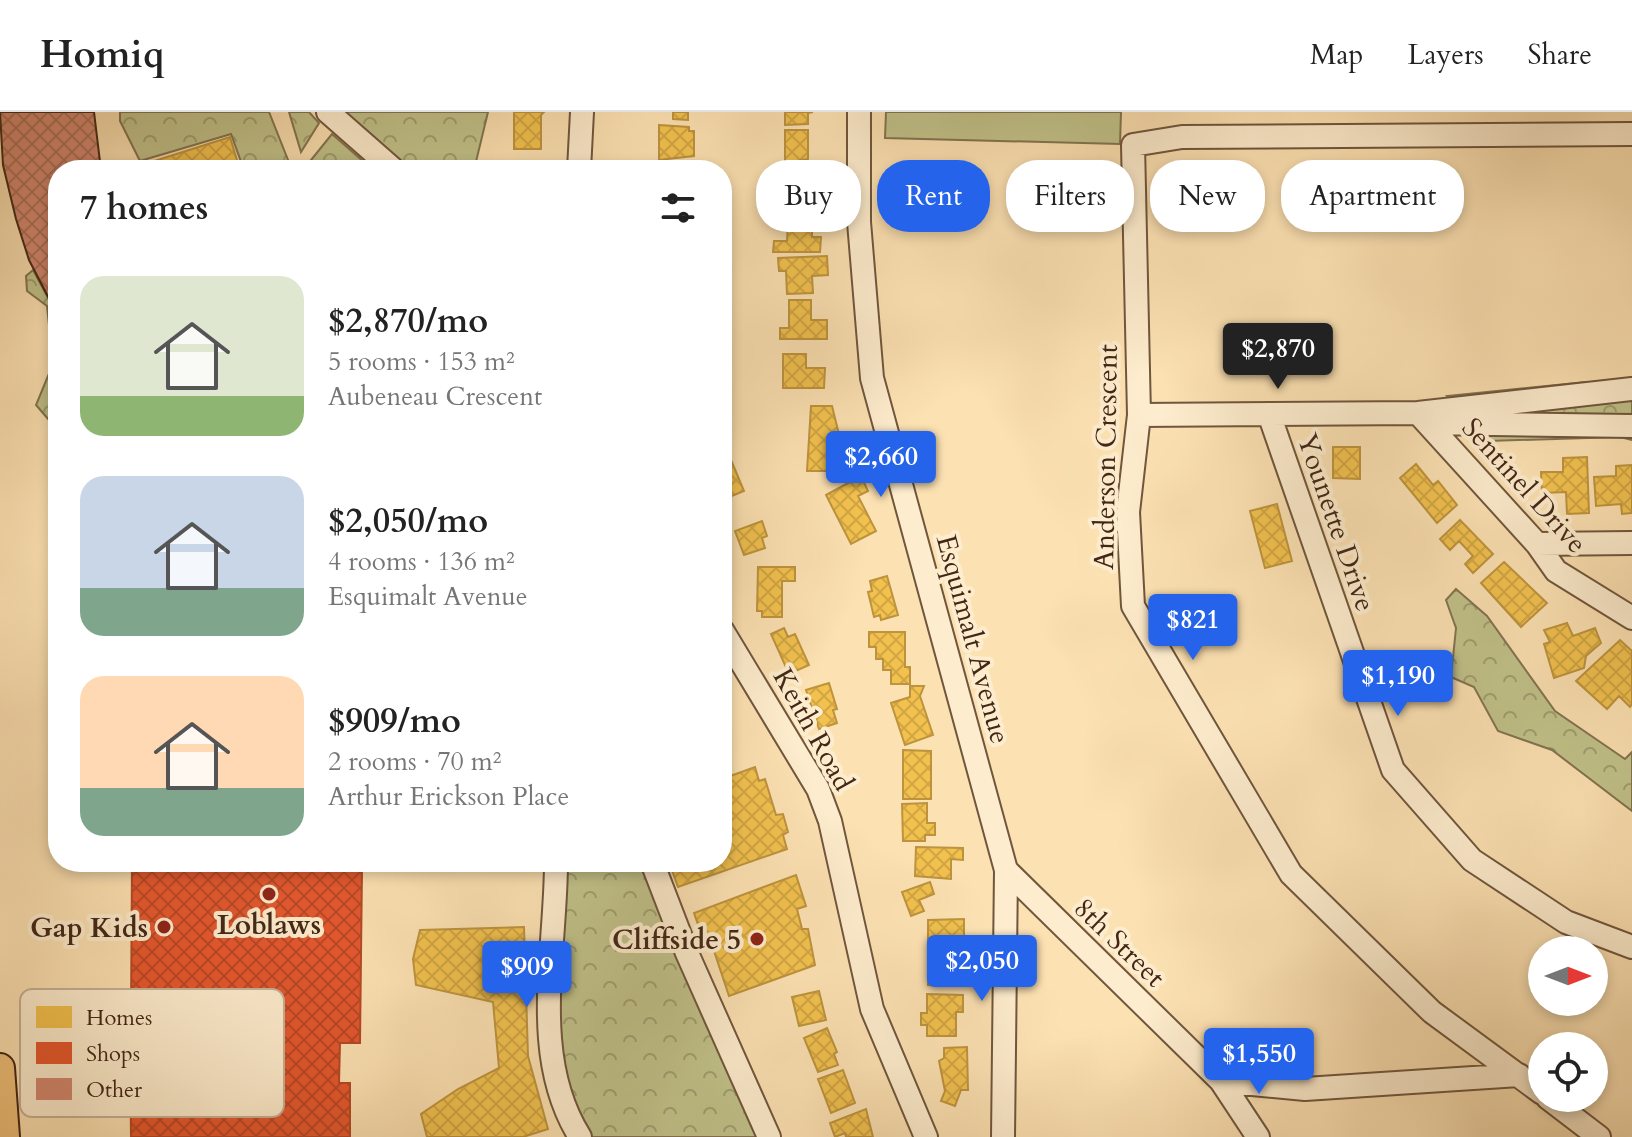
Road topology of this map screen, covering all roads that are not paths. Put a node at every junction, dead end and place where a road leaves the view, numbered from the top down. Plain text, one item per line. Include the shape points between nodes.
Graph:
1 (328, 112) edge
2 (582, 112) edge
3 (859, 112) edge
4 (1632, 134) edge
5 (383, 160) edge
6 (580, 160) edge
7 (1632, 389) edge
8 (1269, 414) junction
9 (1139, 415) junction
10 (1423, 418) junction
11 (1632, 426) edge
12 (1632, 543) edge
13 (1537, 544) junction
14 (1632, 618) edge
15 (732, 647) edge
16 (1006, 870) junction
17 (556, 872) edge
18 (656, 872) edge
19 (1632, 947) edge
20 (0, 1068) edge
21 (1519, 1075) junction
22 (1221, 1081) junction
23 (1528, 1082) edge
24 (1566, 1112) edge
25 (5, 1137) edge
26 (580, 1137) edge
27 (769, 1137) edge
28 (926, 1137) edge
29 (1003, 1137) edge
30 (1258, 1137) edge
31 (1599, 1137) edge

1 - 5 street
2 - 6 street
3 - 16 street, Esquimalt Avenue via 859,222 872,378
4 - 9 street, Anderson Crescent via 1182,137 1133,145
7 - 10 street
8 - 9 street
8 - 10 street
8 - 19 street, Younette Drive via 1393,770 1472,860 1566,922
9 - 21 street, Anderson Crescent via 1128,512 1133,606 1291,874 1432,1012
10 - 11 street
10 - 13 street, Sentinel Drive
12 - 13 street
13 - 14 street, Sentinel Drive via 1556,571
15 - 28 street, Keith Road via 830,821 872,1009
16 - 22 street, 8th Street
16 - 29 street, Esquimalt Avenue
17 - 26 street via 550,1048 560,1095
18 - 27 street
20 - 25 main road
21 - 22 street via 1305,1089
21 - 23 street, Anderson Crescent
22 - 30 street, 8th Street
24 - 31 street

